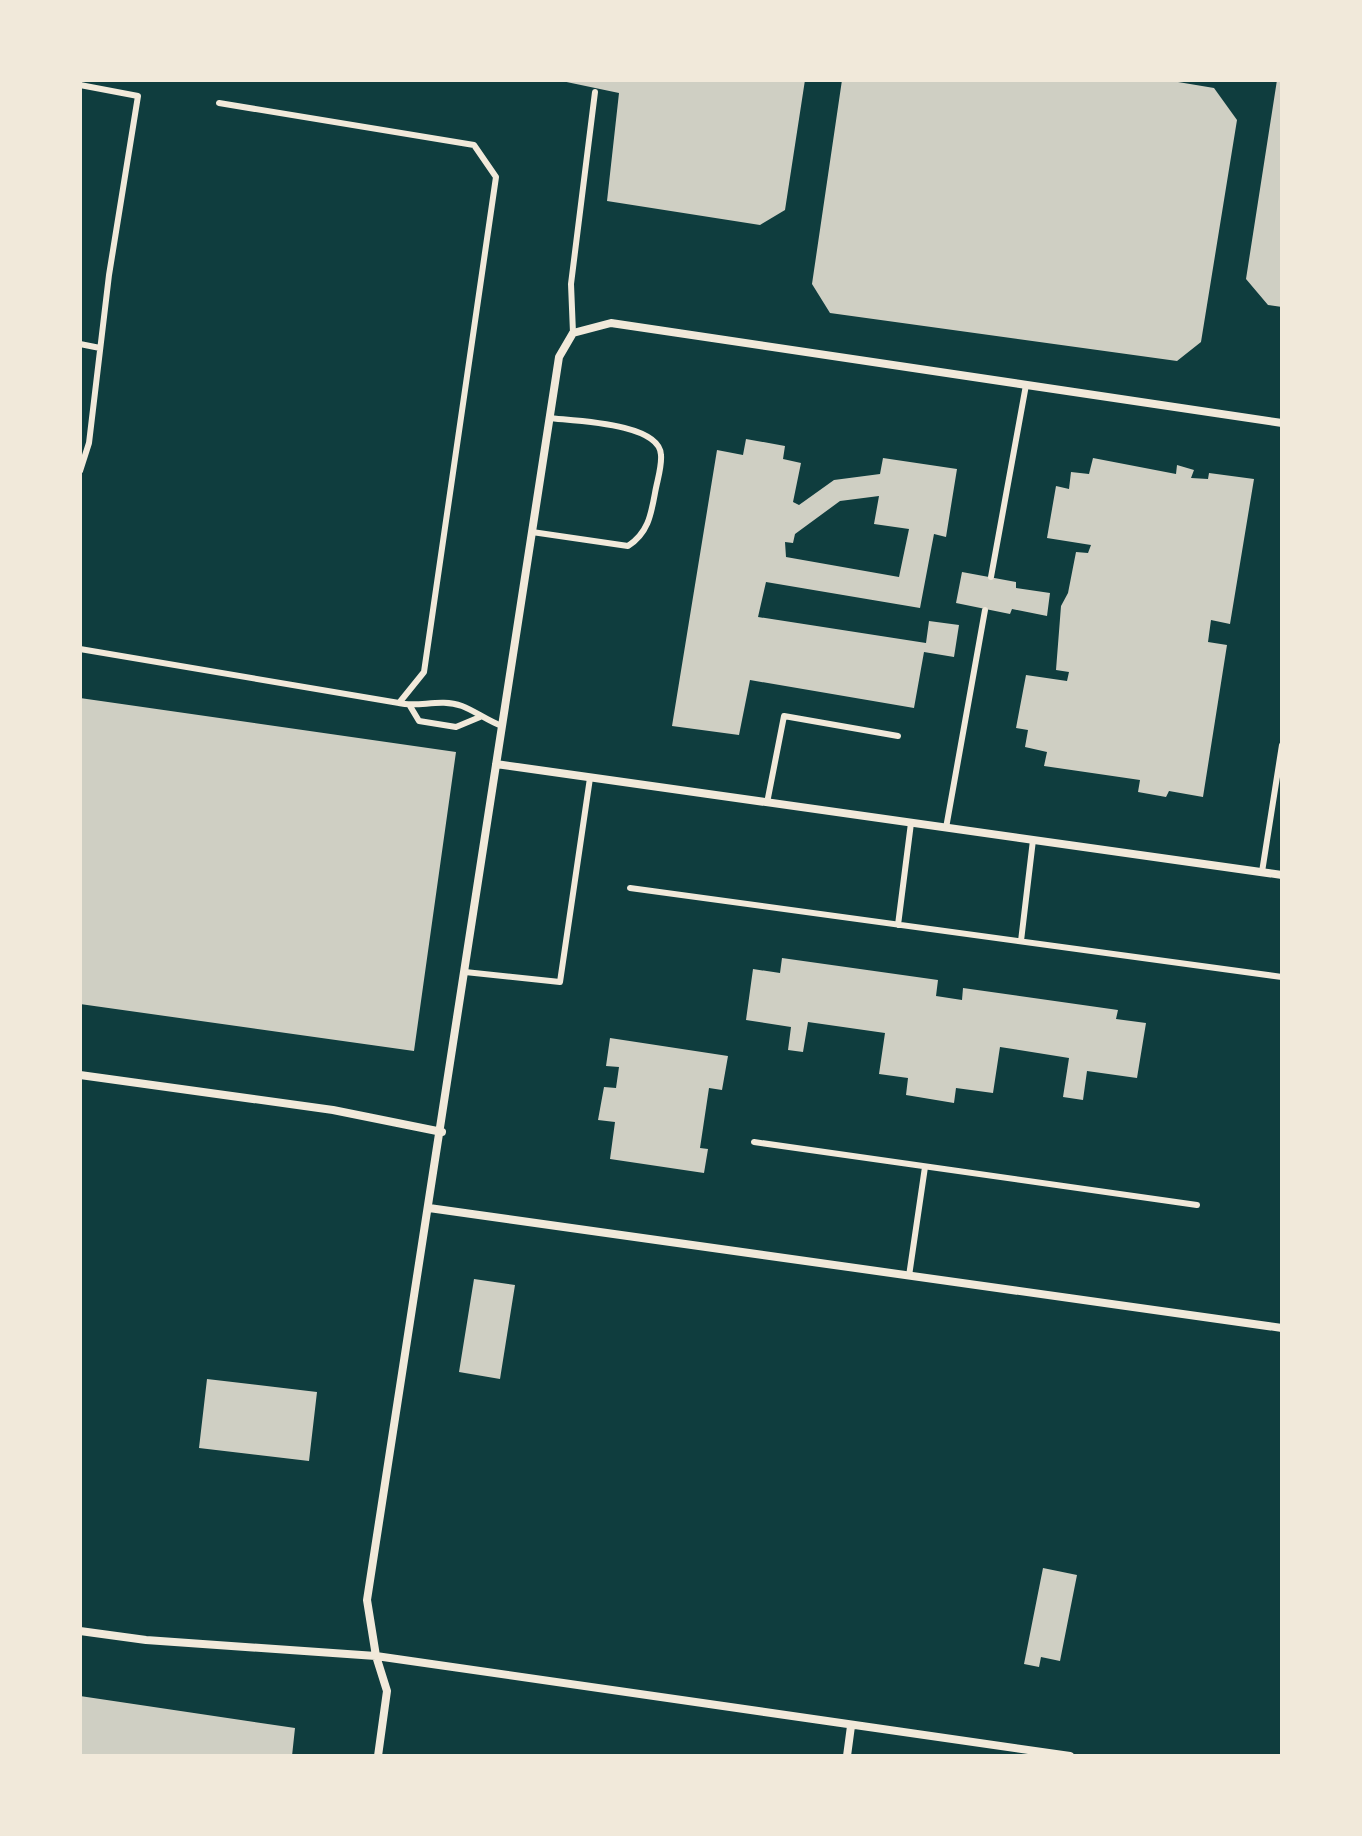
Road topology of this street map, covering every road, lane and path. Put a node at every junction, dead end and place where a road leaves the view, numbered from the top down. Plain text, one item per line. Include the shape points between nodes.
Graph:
1 (80, 85) edge
2 (595, 92) dead end
3 (219, 103) dead end
4 (573, 333) junction
5 (80, 344) edge
6 (100, 348) junction
7 (1026, 385) junction
8 (549, 418) junction
9 (1282, 423) edge
10 (80, 471) edge
11 (532, 532) junction
12 (991, 577) dead end
13 (985, 610) dead end
14 (80, 649) edge
15 (399, 703) junction
16 (410, 706) junction
17 (480, 717) junction
18 (502, 726) junction
19 (898, 736) dead end
20 (1282, 745) edge
21 (496, 764) junction
22 (590, 778) junction
23 (767, 803) junction
24 (911, 823) junction
25 (946, 828) junction
26 (1033, 840) junction
27 (1262, 872) junction
28 (1282, 875) edge
29 (630, 888) dead end
30 (898, 925) junction
31 (1021, 941) junction
32 (465, 972) junction
33 (1282, 977) edge
34 (80, 1075) edge
35 (442, 1132) junction
36 (754, 1142) dead end
37 (925, 1167) junction
38 (1197, 1205) dead end
39 (429, 1208) junction
40 (909, 1276) junction
41 (1282, 1328) edge
42 (80, 1631) edge
43 (376, 1656) junction
44 (851, 1726) junction
45 (378, 1756) edge
46 (847, 1756) edge
47 (1070, 1756) edge

1 - 6 lane via 138,96
2 - 4 lane via 577,217
3 - 15 lane via 474,145 496,177 424,672
4 - 7 street via 611,323
4 - 8 street via 559,357
5 - 6 lane
6 - 10 lane via 89,443
7 - 9 street
7 - 12 lane
8 - 11 street
8 - 11 lane via 628,428 654,440 662,453 651,514 642,537 628,546
11 - 18 street
13 - 25 lane
14 - 15 lane
15 - 16 lane
16 - 17 lane via 425,701 462,706
16 - 17 lane via 419,721 456,727
17 - 18 lane
18 - 21 street
19 - 23 lane via 784,716
20 - 27 lane
21 - 22 street
21 - 32 street
22 - 23 street
22 - 32 lane via 560,982
23 - 24 street
24 - 25 street
24 - 30 lane
25 - 26 street
26 - 27 street
26 - 31 lane
27 - 28 street
29 - 30 lane
30 - 31 lane
31 - 33 lane
32 - 35 street
34 - 35 street via 320,1108
35 - 39 street
36 - 37 lane
37 - 38 lane
37 - 40 lane
39 - 40 street
39 - 43 street via 367,1600
40 - 41 street
42 - 43 street
43 - 44 street
43 - 45 street via 387,1691
44 - 46 street
44 - 47 street

